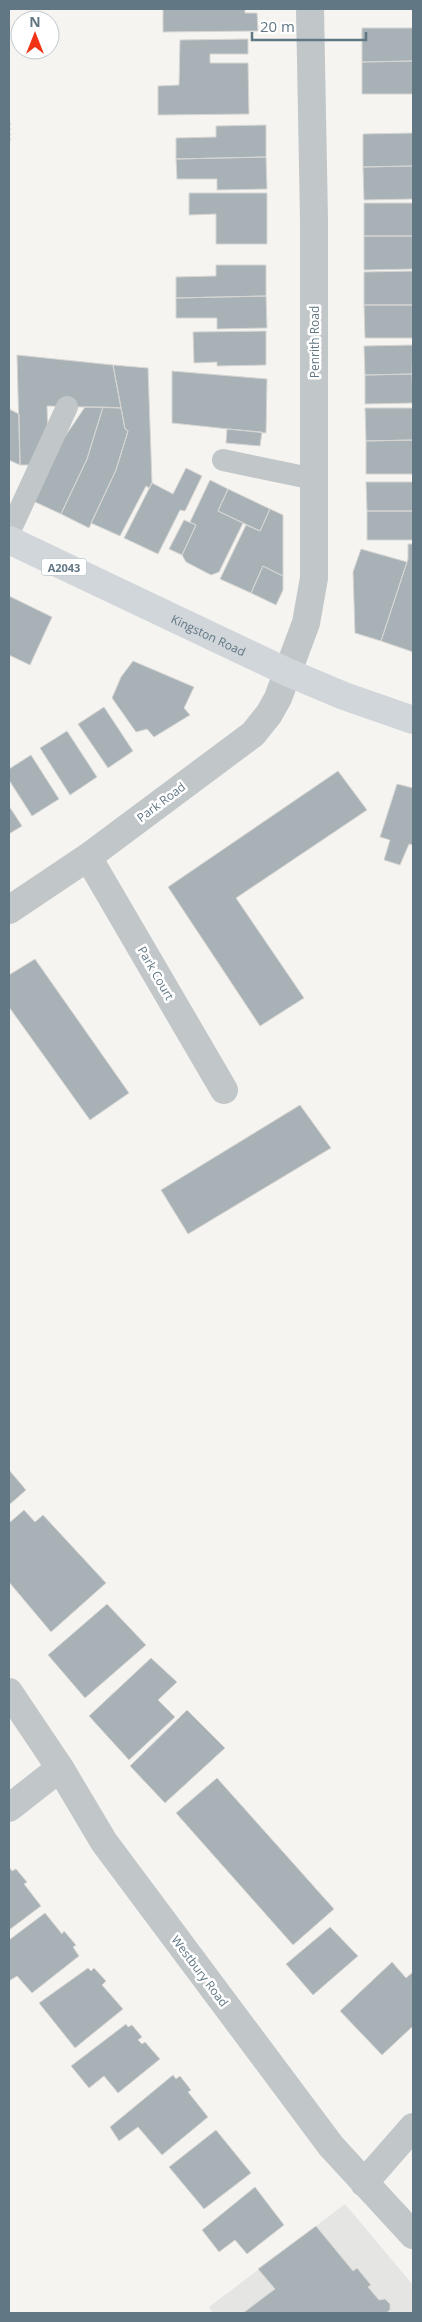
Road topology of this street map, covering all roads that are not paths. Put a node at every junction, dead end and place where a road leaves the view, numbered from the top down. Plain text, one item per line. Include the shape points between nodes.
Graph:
1 (310, 9) edge
2 (67, 407) dead end
3 (223, 460) dead end
4 (314, 479) junction
5 (9, 533) edge
6 (9, 540) edge
7 (287, 672) junction
8 (413, 720) edge
9 (88, 856) junction
10 (9, 910) edge
11 (224, 1090) dead end
12 (9, 1692) edge
13 (60, 1768) junction
14 (9, 1808) edge
15 (413, 2127) edge
16 (364, 2183) junction
17 (413, 2235) edge

1 - 4 street, Penrith Road
2 - 5 lane
3 - 4 lane
4 - 7 street, Penrith Road via 314,578 306,623
6 - 7 main road, Kingston Road / A2043
7 - 8 main road, Kingston Road / A2043
7 - 9 street, Park Road via 269,714 252,734
9 - 10 street, Park Road
9 - 11 street, Park Court
12 - 13 street, Westbury Road
13 - 14 street
13 - 16 street, Westbury Road via 104,1842 330,2146
15 - 16 street
16 - 17 street, Westbury Road

